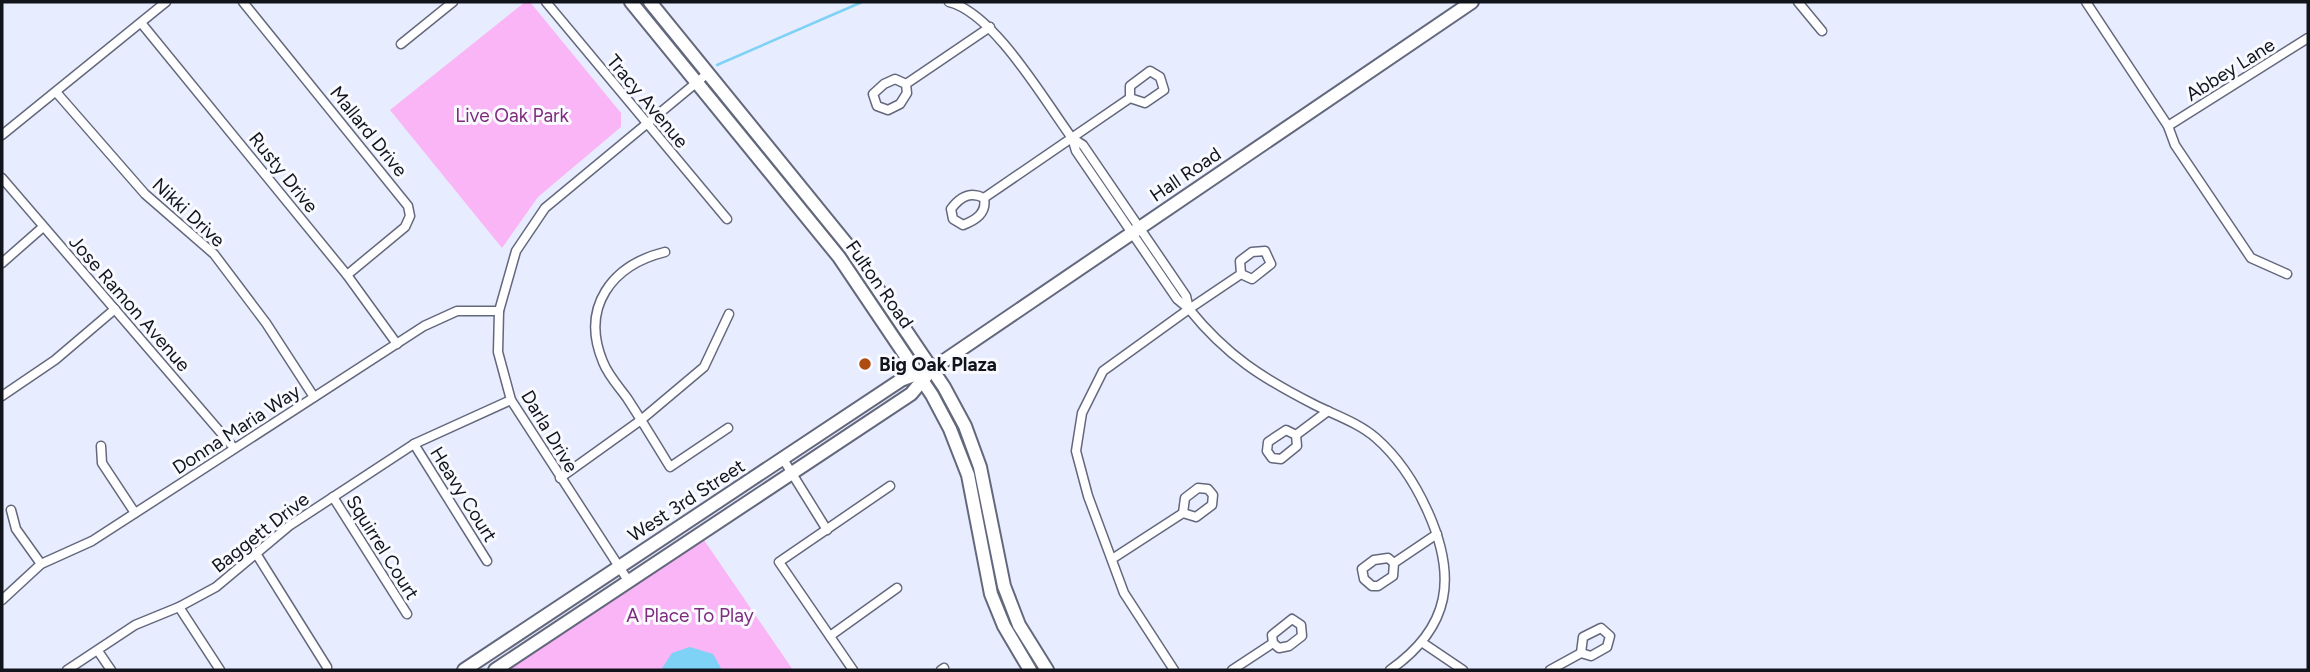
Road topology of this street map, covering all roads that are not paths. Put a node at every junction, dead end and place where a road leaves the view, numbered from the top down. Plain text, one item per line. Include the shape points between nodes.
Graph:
1 (166, 2) edge
2 (243, 2) edge
3 (453, 2) edge
4 (546, 2) edge
5 (631, 2) edge
6 (650, 2) edge
7 (949, 2) edge
8 (1472, 2) edge
9 (1798, 2) edge
10 (2085, 2) edge
11 (142, 24) junction
12 (990, 27) junction
13 (1822, 31) dead end
14 (2308, 39) edge
15 (401, 44) dead end
16 (708, 73) junction
17 (697, 83) junction
18 (906, 84) junction
19 (56, 92) junction
20 (1130, 99) junction
21 (646, 125) junction
22 (2168, 126) junction
23 (2, 135) edge
24 (1072, 138) junction
25 (2, 178) edge
26 (984, 198) junction
27 (727, 219) dead end
28 (43, 228) junction
29 (1136, 231) junction
30 (664, 252) dead end
31 (2, 263) edge
32 (1241, 274) dead end
33 (2287, 274) dead end
34 (347, 275) junction
35 (115, 309) junction
36 (1189, 309) junction
37 (499, 311) junction
38 (729, 314) dead end
39 (397, 344) junction
40 (932, 369) junction
41 (920, 377) junction
42 (2, 396) edge
43 (314, 397) junction
44 (511, 400) junction
45 (1328, 411) junction
46 (641, 420) junction
47 (728, 428) dead end
48 (1296, 435) dead end
49 (414, 444) junction
50 (101, 446) dead end
51 (234, 448) junction
52 (783, 459) junction
53 (792, 473) junction
54 (560, 478) junction
55 (890, 486) dead end
56 (333, 497) junction
57 (10, 510) dead end
58 (135, 513) junction
59 (1183, 513) dead end
60 (827, 530) junction
61 (1437, 534) junction
62 (257, 555) junction
63 (1112, 559) junction
64 (487, 561) dead end
65 (1394, 563) dead end
66 (41, 564) junction
67 (619, 567) junction
68 (629, 582) junction
69 (897, 588) dead end
70 (2, 600) edge
71 (179, 607) junction
72 (407, 614) dead end
73 (830, 636) junction
74 (1273, 643) dead end
75 (1423, 643) junction
76 (98, 651) junction
77 (1581, 653) dead end
78 (327, 667) dead end
79 (67, 670) edge
80 (111, 670) edge
81 (220, 670) edge
82 (464, 670) edge
83 (495, 670) edge
84 (853, 670) edge
85 (1030, 670) edge
86 (1047, 670) edge
87 (1174, 670) edge
88 (1233, 670) edge
89 (1390, 670) edge
90 (1463, 670) edge
91 (1550, 670) edge

1 - 11 street
2 - 34 street, Mallard Drive via 408,206 405,227
3 - 15 street
4 - 21 street, Tracy Avenue
5 - 17 main road, Fulton Road
6 - 16 main road, Fulton Road
7 - 12 street via 963,5
8 - 29 main road, Hall Road
9 - 13 street
10 - 22 street
11 - 19 street
11 - 34 street, Rusty Drive
12 - 18 street
12 - 24 street
14 - 22 street, Abbey Lane
16 - 17 street, Darla Drive
16 - 40 main road, Fulton Road via 855,255
17 - 21 street, Darla Drive
17 - 41 main road, Fulton Road via 844,264
18 - 18 street via 891,80 875,90 877,106 888,110 900,104 907,93
19 - 23 street
19 - 43 street, Nikki Drive via 145,194 214,254
20 - 20 street via 1145,103 1153,99 1164,90 1160,77 1150,71 1133,81
20 - 24 street
21 - 27 street, Tracy Avenue
21 - 37 street, Darla Drive via 556,198 534,222 508,268
22 - 33 street via 2175,145 2251,258
24 - 26 street
24 - 29 street via 1076,151
25 - 28 street, Jose Ramon Avenue
26 - 26 street via 966,195 951,209 953,219 963,225 977,218 984,210
28 - 31 street
28 - 35 street, Jose Ramon Avenue
29 - 36 street via 1177,299
29 - 40 main road, Hall Road
30 - 46 street via 640,258 618,273 606,289 596,325 603,363
32 - 36 street
34 - 39 street, Rusty Drive
35 - 42 street via 55,360
35 - 51 street, Jose Ramon Avenue
36 - 45 street via 1229,354 1254,373
36 - 63 street via 1103,372 1082,413 1078,464
37 - 39 street, Donna Maria Way via 449,313
37 - 44 street, Darla Drive via 498,352
38 - 46 street via 704,367
39 - 43 street, Donna Maria Way
40 - 41 main road, West 3rd Street
40 - 86 main road, Fulton Road via 973,445 1004,586 1020,625
41 - 52 main road, West 3rd Street via 901,380
41 - 53 main road, West 3rd Street via 910,395
41 - 85 main road, Fulton Road via 960,452 991,594
43 - 51 street, Donna Maria Way
44 - 49 street, Baggett Drive
44 - 54 street, Darla Drive
45 - 48 street
45 - 61 street via 1374,436 1392,452 1419,491
46 - 47 street via 670,467
46 - 54 street
49 - 56 street, Baggett Drive
49 - 64 street, Heavy Court
50 - 58 street via 102,463
51 - 58 street, Donna Maria Way
52 - 53 street
52 - 67 main road, West 3rd Street
53 - 60 street
53 - 68 main road, West 3rd Street
54 - 67 street, Darla Drive
55 - 60 street
56 - 62 street, Baggett Drive via 289,526
56 - 72 street, Squirrel Court
57 - 66 street via 16,528
58 - 66 street, Donna Maria Way via 92,541
59 - 63 street
60 - 73 street via 779,562
61 - 65 street
61 - 75 street via 1446,591
62 - 71 street, Baggett Drive via 216,587
62 - 78 street
63 - 87 street via 1124,593
66 - 70 street, Donna Maria Way
67 - 68 street, Darla Drive
67 - 82 main road, West 3rd Street
68 - 83 main road, West 3rd Street
69 - 73 street
71 - 76 street, Baggett Drive via 135,625
71 - 81 street
73 - 84 street
74 - 88 street
75 - 89 street
75 - 90 street
76 - 79 street, Baggett Drive
76 - 80 street
77 - 91 street

